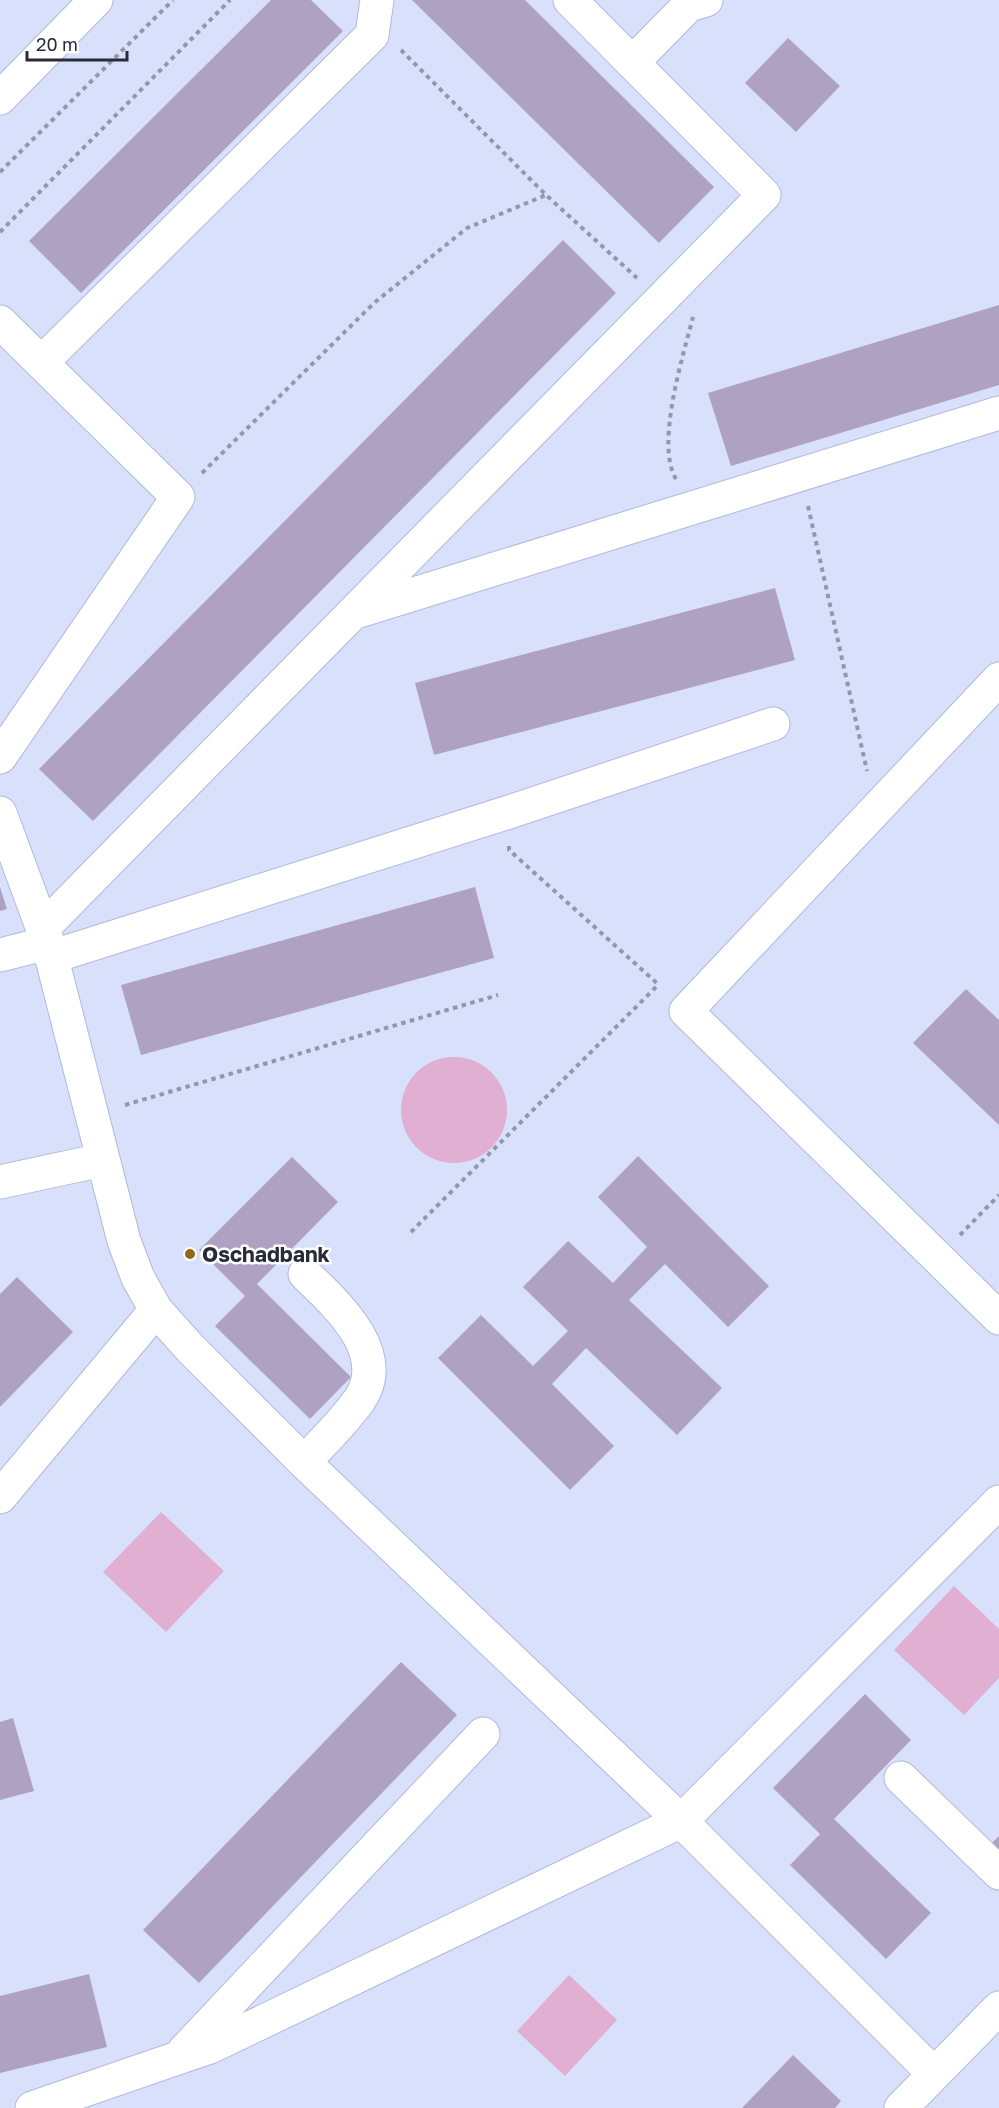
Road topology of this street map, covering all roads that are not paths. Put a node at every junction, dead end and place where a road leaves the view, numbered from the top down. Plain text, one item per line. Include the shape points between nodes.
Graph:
1 (96, 0) edge
2 (570, 0) edge
3 (706, 0) edge
4 (376, 12) edge
5 (632, 63) junction
6 (0, 98) edge
7 (0, 321) edge
8 (42, 361) junction
9 (999, 413) edge
10 (356, 612) junction
11 (999, 679) edge
12 (773, 724) dead end
13 (0, 757) edge
14 (0, 813) edge
15 (47, 943) junction
16 (0, 955) edge
17 (102, 1160) junction
18 (0, 1182) edge
19 (305, 1274) dead end
20 (156, 1310) junction
21 (999, 1318) edge
22 (304, 1462) junction
23 (0, 1497) edge
24 (999, 1502) edge
25 (483, 1734) dead end
26 (901, 1778) dead end
27 (681, 1821) junction
28 (999, 1873) edge
29 (999, 2008) edge
30 (178, 2057) junction
31 (934, 2074) junction
32 (32, 2108) edge
33 (901, 2108) edge

1 - 6 street
2 - 5 street
3 - 5 street via 689,5
4 - 8 street via 372,35
5 - 10 street via 764,195
7 - 8 street
8 - 13 street via 178,497
9 - 10 street
10 - 15 street
11 - 21 street via 686,1011
12 - 15 street via 506,813
14 - 15 street
15 - 16 street
15 - 17 street
17 - 18 street
17 - 20 street via 124,1241
19 - 22 street via 344,1311 357,1330 367,1356 368,1377 361,1397
20 - 22 street
20 - 23 street
22 - 27 street
24 - 27 street
25 - 30 street
26 - 28 street
27 - 30 street via 210,2047
27 - 31 street
29 - 31 street
30 - 32 street
31 - 33 street

